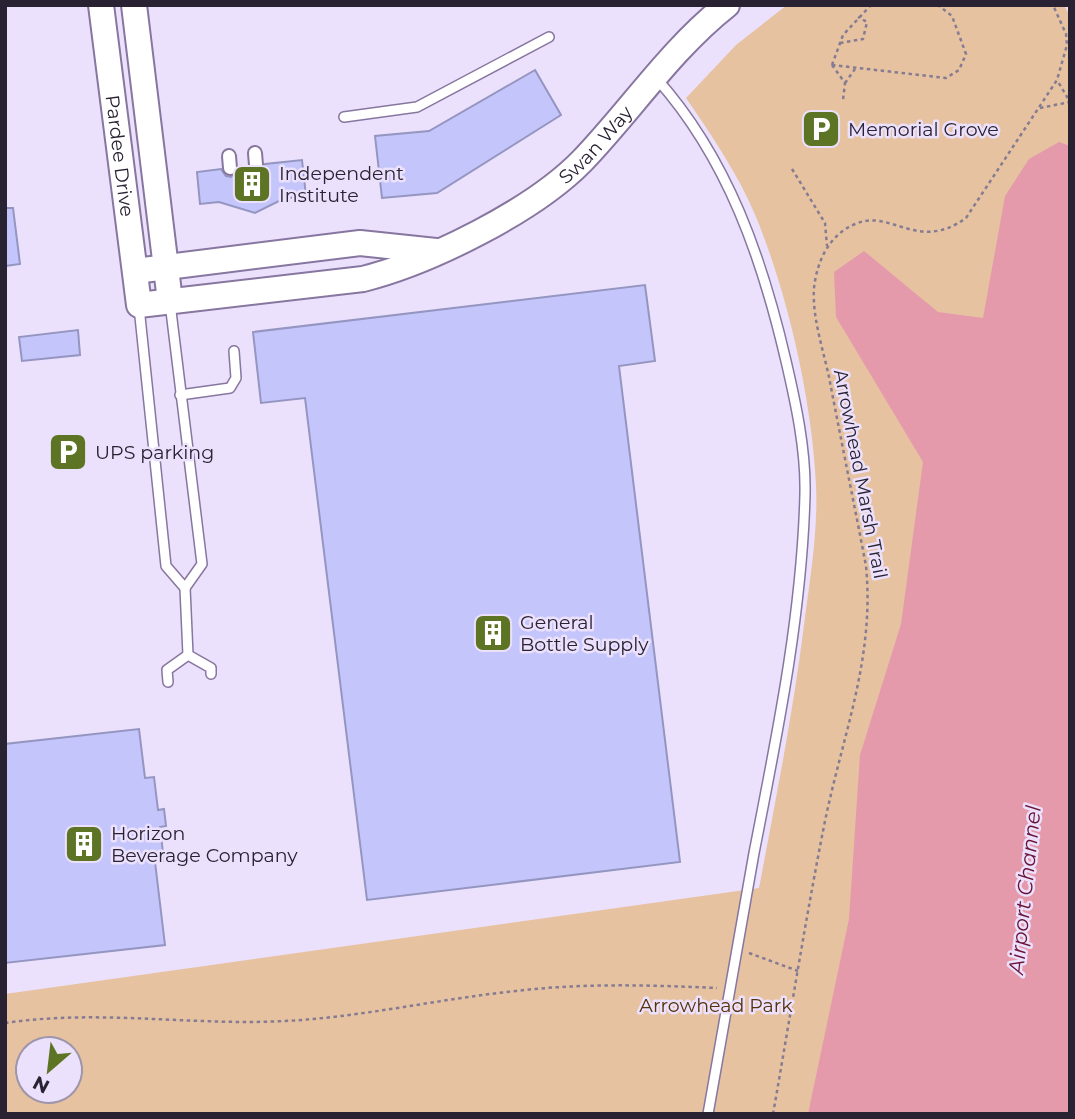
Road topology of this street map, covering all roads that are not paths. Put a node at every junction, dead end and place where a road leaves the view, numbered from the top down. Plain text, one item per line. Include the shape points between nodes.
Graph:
1 (101, 5) edge
2 (134, 5) edge
3 (727, 5) edge
4 (549, 37) dead end
5 (656, 78) junction
6 (344, 117) dead end
7 (436, 251) junction
8 (166, 266) junction
9 (135, 271) junction
10 (170, 301) junction
11 (139, 305) junction
12 (234, 351) dead end
13 (180, 395) junction
14 (185, 587) junction
15 (188, 655) junction
16 (211, 674) dead end
17 (168, 682) dead end
18 (708, 1114) edge

1 - 9 main road, Pardee Drive
2 - 8 main road, Pardee Drive
3 - 5 main road, Swan Way via 682,46
4 - 6 lane via 417,107
5 - 7 main road, Swan Way via 579,163 550,188 516,212
5 - 18 lane via 699,131 741,212 775,316 800,435 805,492 792,635
7 - 8 main road via 360,243
7 - 10 main road, Swan Way via 394,271 363,279
8 - 9 main road
8 - 10 main road, Pardee Drive
9 - 11 main road, Pardee Drive
10 - 11 main road, Swan Way
10 - 13 lane
11 - 14 lane via 166,566
12 - 13 lane via 236,377 230,388
13 - 14 lane via 202,564
14 - 15 lane
15 - 16 lane via 211,667
15 - 17 lane via 167,670

